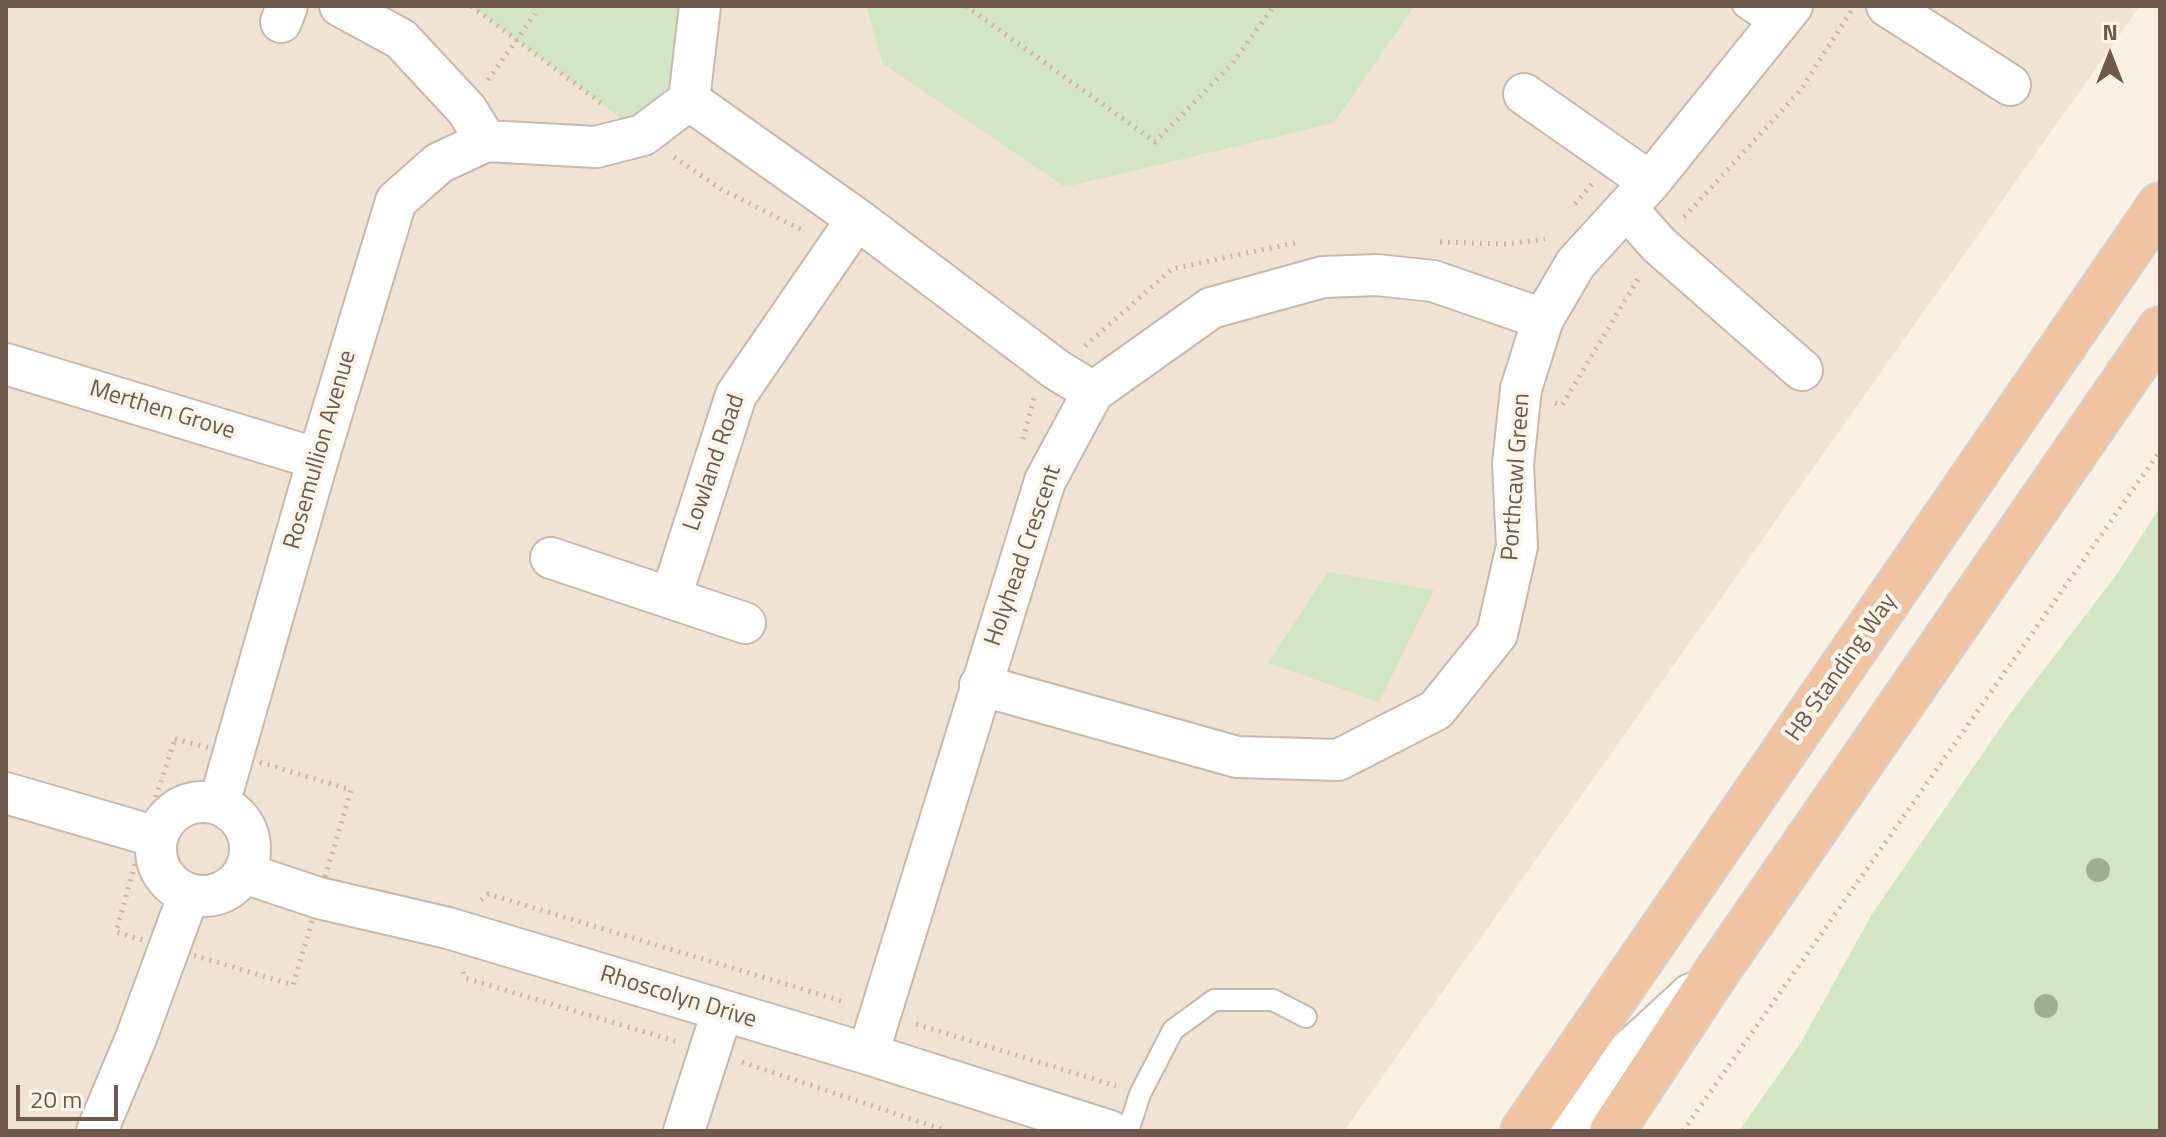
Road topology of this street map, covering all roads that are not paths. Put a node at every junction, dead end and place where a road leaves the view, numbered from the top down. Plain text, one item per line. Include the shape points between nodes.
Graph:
1 (340, 6) edge
2 (700, 6) edge
3 (1743, 6) edge
4 (1887, 6) edge
5 (1784, 17) edge
6 (2010, 85) dead end
7 (1524, 94) dead end
8 (689, 100) junction
9 (476, 126) junction
10 (1638, 195) junction
11 (2160, 205) edge
12 (847, 233) junction
13 (1543, 319) junction
14 (2160, 329) edge
15 (6, 364) edge
16 (1802, 370) dead end
17 (1093, 392) junction
18 (318, 459) junction
19 (551, 558) dead end
20 (671, 597) junction
21 (745, 623) dead end
22 (980, 685) junction
23 (6, 793) edge
24 (219, 804) junction
25 (157, 837) junction
26 (244, 873) junction
27 (189, 894) junction
28 (1718, 970) junction
29 (722, 1012) junction
30 (1306, 1017) dead end
31 (868, 1054) junction
32 (97, 1131) edge
33 (684, 1131) edge
34 (1110, 1131) edge
35 (1128, 1131) edge
36 (1523, 1131) edge
37 (1569, 1131) edge
38 (1612, 1131) edge

1 - 9 street via 401,39
2 - 8 street
3 - 5 lane
4 - 6 street
5 - 10 street, Porthcawl Green
7 - 10 street via 1614,159
8 - 9 street, Rosemullion Avenue via 643,135 596,147
8 - 12 street
9 - 18 street, Rosemullion Avenue via 396,201
10 - 13 street, Porthcawl Green via 1576,263
10 - 16 street via 1659,245
11 - 36 highway, H8 Standing Way
12 - 17 street
12 - 20 street, Lowland Road via 736,395
13 - 17 street, Holyhead Crescent via 1433,281 1323,277 1211,308
13 - 22 street, Porthcawl Green via 1521,389 1513,464 1517,546 1497,634 1436,710 1338,760 1237,757
14 - 28 highway
15 - 18 street, Merthen Grove
17 - 22 street, Holyhead Crescent via 1045,481
18 - 24 street, Rosemullion Avenue
19 - 20 street
20 - 21 street
22 - 31 street, Holyhead Crescent
23 - 25 street
24 - 25 street via 181,807 170,814
24 - 26 street via 248,833
25 - 27 street via 162,872
26 - 27 street via 220,893
26 - 29 street, Rhoscolyn Drive via 319,898 448,928
27 - 32 street
28 - 37 street via 1614,1065
28 - 38 highway
29 - 31 street, Rhoscolyn Drive
29 - 33 street
30 - 35 lane via 1273,1000 1214,1000 1173,1030 1140,1094
31 - 34 street, Rhoscolyn Drive

